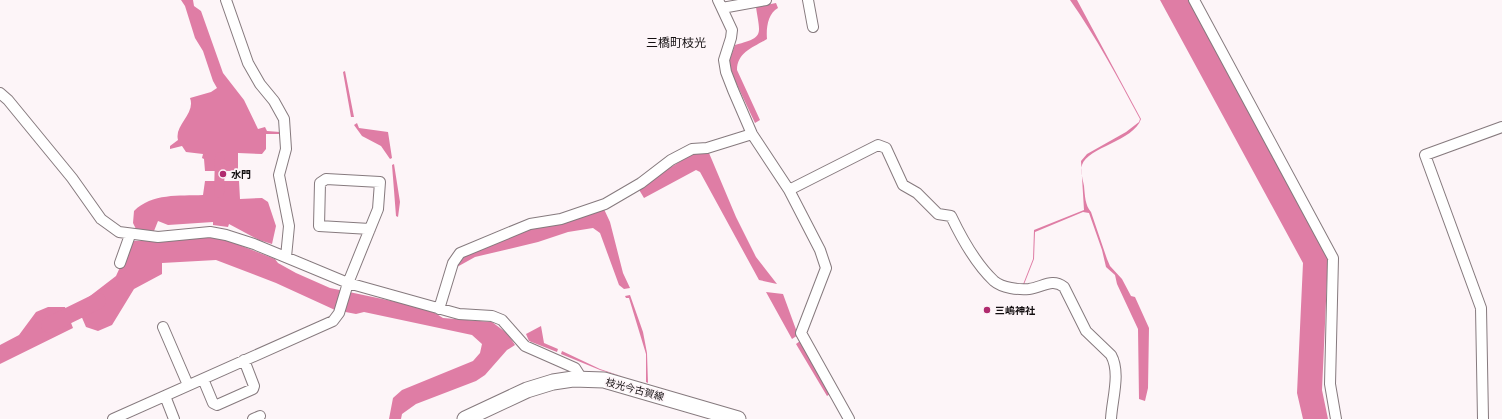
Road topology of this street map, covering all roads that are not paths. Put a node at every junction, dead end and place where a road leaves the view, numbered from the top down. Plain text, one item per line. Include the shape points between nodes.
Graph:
1 (226, 0) edge
2 (766, 0) edge
3 (808, 0) edge
4 (1194, 0) edge
5 (720, 4) edge
6 (813, 27) dead end
7 (0, 93) edge
8 (1502, 127) edge
9 (752, 134) junction
10 (789, 190) junction
11 (370, 229) junction
12 (130, 235) junction
13 (286, 257) junction
14 (120, 263) dead end
15 (348, 283) junction
16 (439, 309) junction
17 (163, 327) dead end
18 (244, 360) junction
19 (582, 378) junction
20 (203, 379) junction
21 (188, 385) junction
22 (165, 396) junction
23 (113, 419) edge
24 (174, 419) edge
25 (465, 419) edge
26 (738, 419) edge
27 (849, 419) edge
28 (1111, 419) edge
29 (1336, 419) edge
30 (1483, 419) edge

1 - 13 street via 248,63 284,119 286,149 279,175 289,226
2 - 5 street
3 - 6 street
4 - 29 street via 1333,258 1330,384
5 - 9 street via 732,30 724,60 726,72
7 - 12 street via 72,178 101,219 119,232
8 - 30 street via 1425,155 1482,308
9 - 10 street
9 - 16 street via 707,148 692,149 605,204 561,219 530,224 460,254 453,263
10 - 27 street via 820,250 826,268 801,333
10 - 28 street via 878,145 886,148 903,184 917,193 938,214 951,216 965,244 994,281 1002,286 1027,289 1048,283 1060,284 1064,288 1086,332 1111,355 1113,360 1115,373
11 - 11 street via 320,226 320,183 326,179 380,182 378,209
11 - 15 street
12 - 13 street via 158,237 210,232 238,238
12 - 14 street
13 - 15 street
15 - 16 street
15 - 18 street via 339,313 333,321
16 - 19 street via 459,314 492,316 502,320 525,346 576,368
17 - 21 street
18 - 20 street
18 - 20 street via 253,389 217,405
19 - 25 main road, 枝光今古賀線 via 552,382 528,390
19 - 26 main road, 枝光今古賀線 via 604,380
20 - 21 street
21 - 22 street
22 - 23 street
22 - 24 street

